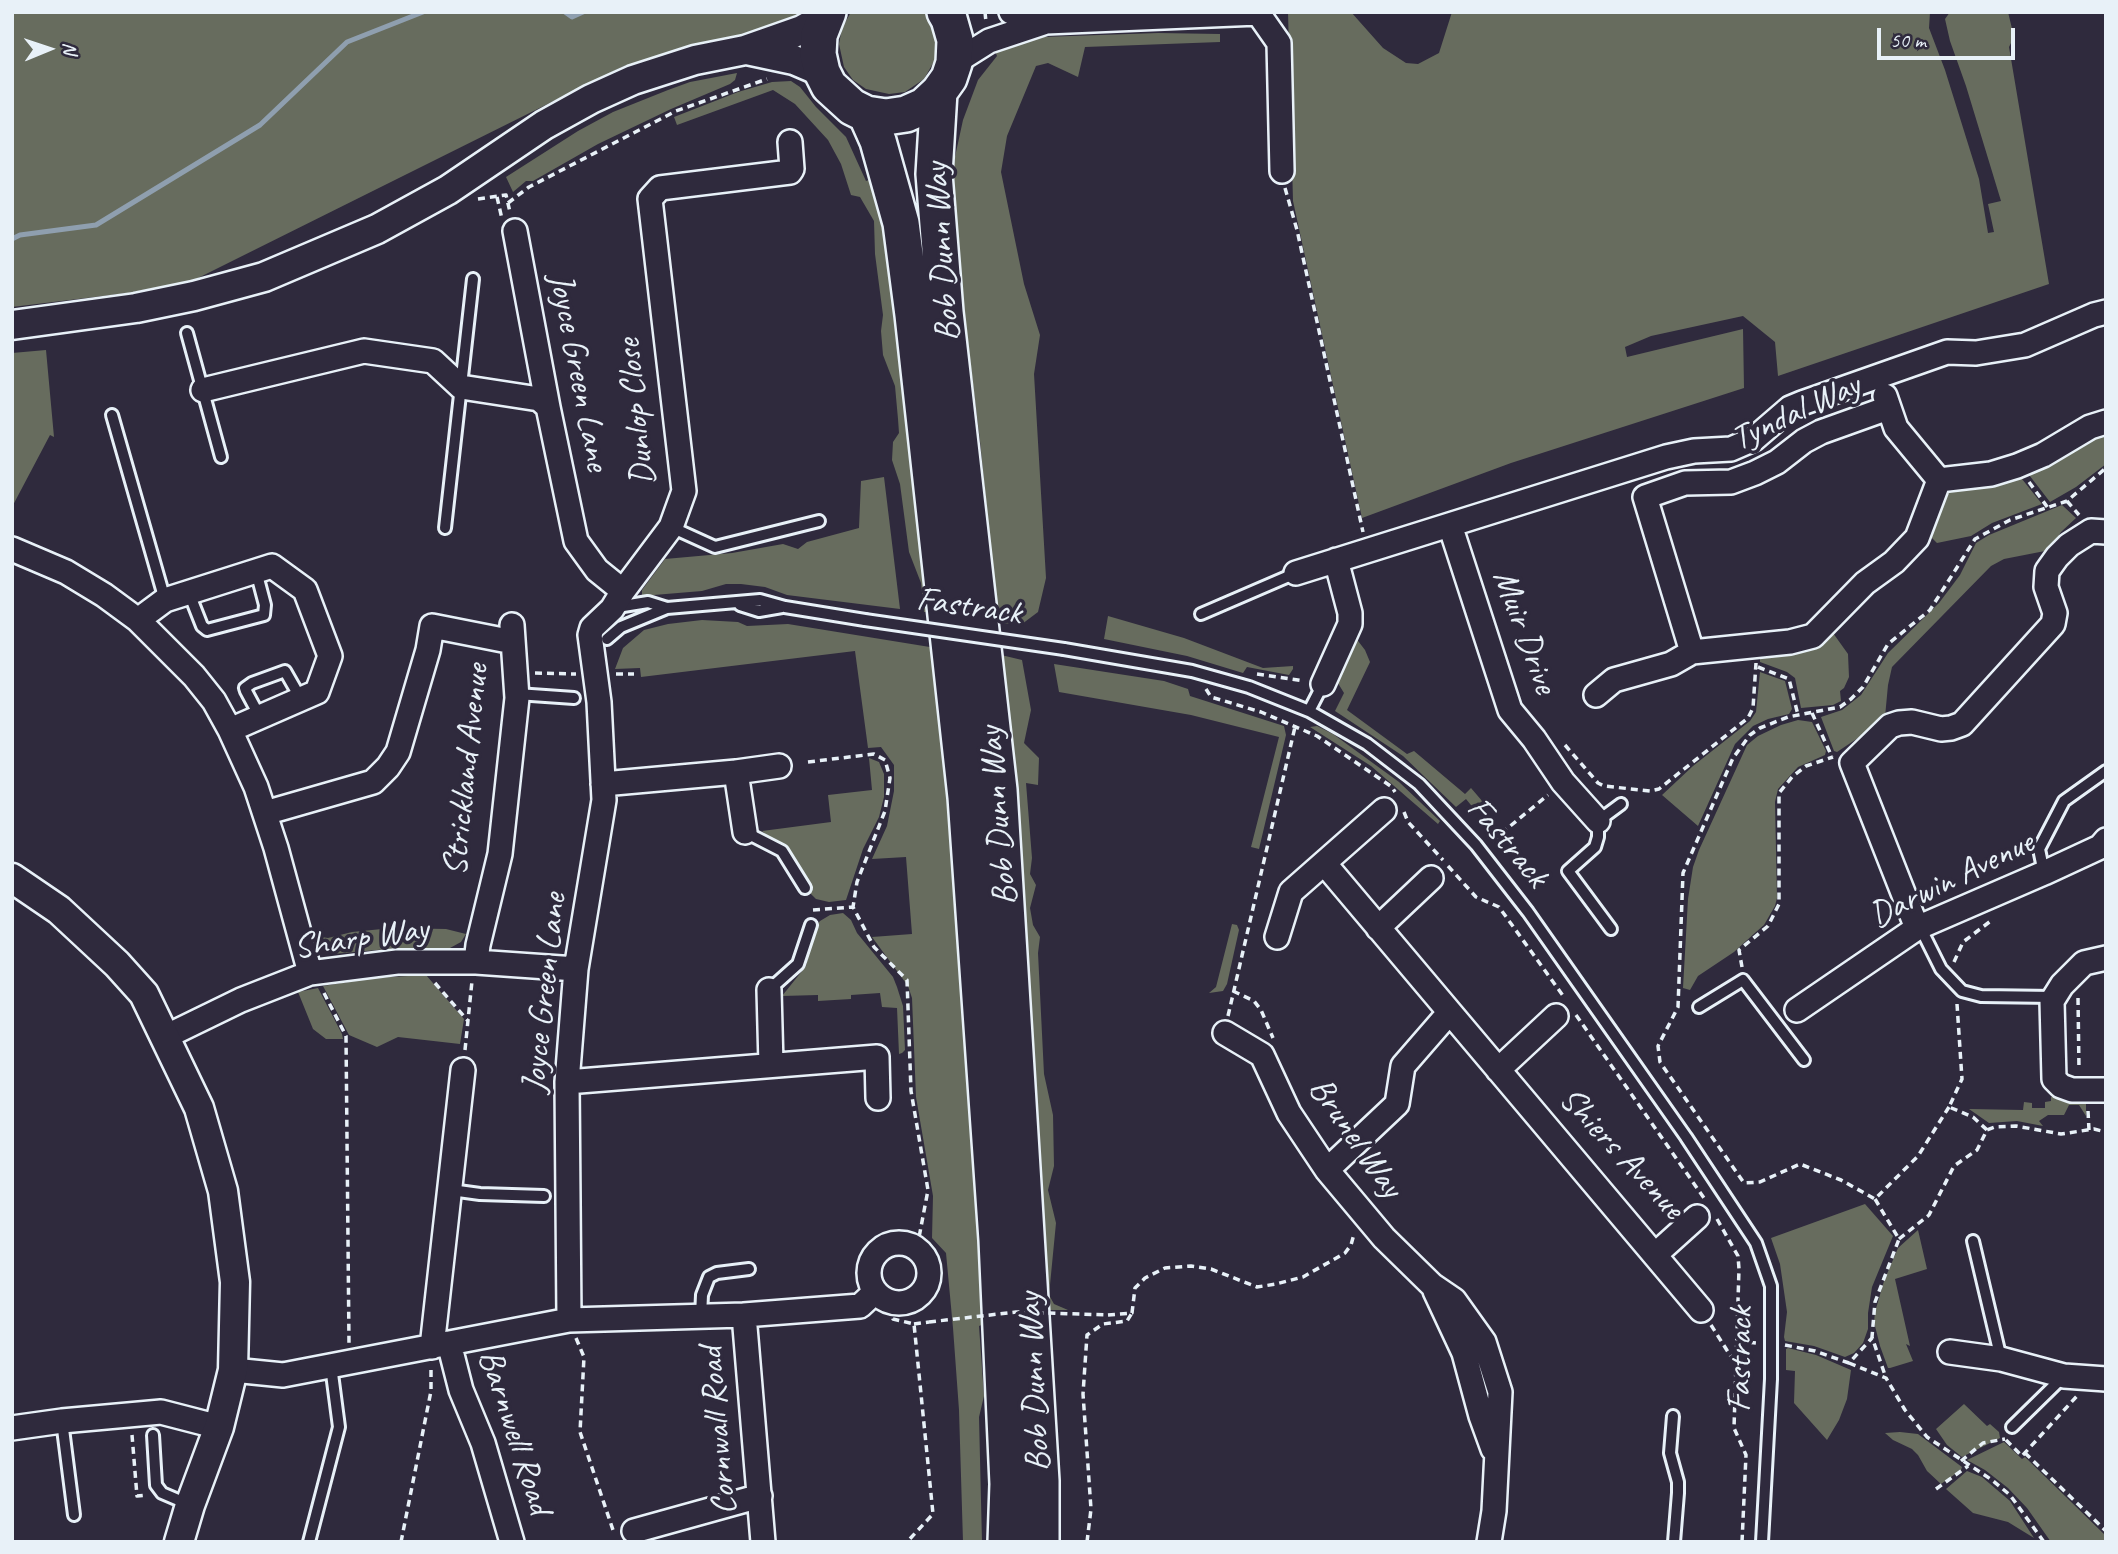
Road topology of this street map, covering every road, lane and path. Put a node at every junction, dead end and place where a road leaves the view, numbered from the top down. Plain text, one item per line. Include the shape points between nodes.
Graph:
1 (945, 12) edge
2 (1011, 12) edge
3 (1258, 13) edge
4 (826, 15) edge
5 (1046, 22) junction
6 (745, 50) junction
7 (822, 72) junction
8 (774, 77) dead end
9 (947, 77) junction
10 (866, 114) junction
11 (790, 142) dead end
12 (1282, 171) joint
13 (508, 203) dead end
14 (515, 230) dead end
15 (474, 279) dead end
16 (2106, 312) edge
17 (12, 325) edge
18 (187, 333) dead end
19 (1878, 376) junction
20 (461, 387) junction
21 (203, 390) junction
22 (548, 407) junction
23 (1888, 408) junction
24 (113, 415) dead end
25 (2106, 422) edge
26 (221, 457) dead end
27 (2017, 466) junction
28 (2106, 468) edge
29 (1939, 480) junction
30 (2048, 508) junction
31 (819, 522) dead end
32 (1450, 525) junction
33 (671, 527) junction
34 (445, 528) dead end
35 (2106, 532) edge
36 (12, 550) edge
37 (1368, 551) junction
38 (1336, 561) junction
39 (256, 571) junction
40 (1296, 573) joint
41 (189, 593) junction
42 (165, 600) junction
43 (617, 600) junction
44 (667, 608) junction
45 (1201, 614) dead end
46 (138, 620) junction
47 (607, 639) junction
48 (1692, 652) junction
49 (1756, 656) junction
50 (634, 674) dead end
51 (596, 675) junction
52 (1273, 676) dead end
53 (516, 683) junction
54 (1323, 684) junction
55 (1207, 690) dead end
56 (1595, 695) dead end
57 (573, 698) dead end
58 (301, 699) junction
59 (1305, 710) junction
60 (1812, 713) junction
61 (1798, 715) junction
62 (260, 717) junction
63 (1295, 726) junction
64 (230, 730) junction
65 (1534, 739) junction
66 (1842, 760) junction
67 (808, 762) dead end
68 (779, 766) dead end
69 (2106, 771) edge
70 (736, 772) junction
71 (1563, 782) junction
72 (603, 784) junction
73 (1621, 804) dead end
74 (1395, 806) junction
75 (265, 813) junction
76 (1598, 821) junction
77 (745, 832) joint
78 (2106, 840) edge
79 (1493, 841) dead end
80 (1324, 863) junction
81 (2044, 873) junction
82 (12, 878) edge
83 (1431, 878) dead end
84 (805, 888) dead end
85 (852, 907) junction
86 (811, 925) joint
87 (1378, 928) junction
88 (1918, 928) junction
89 (1611, 929) dead end
90 (1277, 937) dead end
91 (2106, 958) edge
92 (418, 962) junction
93 (476, 962) junction
94 (576, 969) junction
95 (2078, 970) junction
96 (310, 973) junction
97 (1744, 980) junction
98 (769, 990) joint
99 (2054, 997) junction
100 (1699, 1007) dead end
101 (1565, 1009) junction
102 (1449, 1013) junction
103 (1788, 1017) junction
104 (468, 1021) junction
105 (1225, 1032) joint
106 (165, 1037) junction
107 (1804, 1060) dead end
108 (771, 1065) junction
109 (463, 1070) joint
110 (1498, 1070) junction
111 (567, 1082) junction
112 (2079, 1090) junction
113 (2106, 1090) edge
114 (878, 1098) dead end
115 (1949, 1107) dead end
116 (2106, 1132) edge
117 (1327, 1170) junction
118 (450, 1191) junction
119 (544, 1196) dead end
120 (1875, 1199) junction
121 (1707, 1212) junction
122 (1354, 1235) dead end
123 (1899, 1239) junction
124 (1973, 1241) dead end
125 (917, 1248) junction
126 (1656, 1254) junction
127 (749, 1269) dead end
128 (881, 1297) junction
129 (1702, 1310) joint
130 (1132, 1313) junction
131 (744, 1315) junction
132 (701, 1316) junction
133 (569, 1320) junction
134 (914, 1324) junction
135 (1872, 1337) junction
136 (1737, 1341) junction
137 (1771, 1344) junction
138 (440, 1345) junction
139 (1950, 1352) dead end
140 (2001, 1359) junction
141 (1849, 1363) junction
142 (1737, 1364) junction
143 (340, 1365) junction
144 (233, 1370) junction
145 (2064, 1376) junction
146 (1885, 1378) junction
147 (2099, 1379) edge
148 (1673, 1416) dead end
149 (62, 1420) junction
150 (219, 1427) junction
151 (2012, 1427) dead end
152 (12, 1428) edge
153 (132, 1435) dead end
154 (153, 1435) dead end
155 (2025, 1452) junction
156 (1961, 1461) junction
157 (1968, 1466) junction
158 (1936, 1489) dead end
159 (162, 1493) junction
160 (760, 1496) junction
161 (190, 1505) junction
162 (74, 1515) dead end
163 (2106, 1531) edge
164 (625, 1535) joint
165 (179, 1542) edge
166 (309, 1542) edge
167 (401, 1542) edge
168 (512, 1542) edge
169 (763, 1542) edge
170 (907, 1542) edge
171 (1006, 1542) edge
172 (1041, 1542) edge
173 (1087, 1542) edge
174 (1489, 1542) edge
175 (1674, 1542) edge
176 (1742, 1542) edge
177 (1762, 1542) edge
178 (2044, 1542) edge

1 - 9 main road, Bob Dunn Way via 955,40
2 - 5 street
3 - 5 street
3 - 12 street via 1279,43
4 - 6 street via 802,30
4 - 7 main road via 818,45
5 - 9 street via 989,41
6 - 7 street via 793,60
6 - 17 street via 695,60 591,99 448,190 377,229 264,277 136,308
7 - 10 main road via 839,98
8 - 13 path via 677,111 529,187
9 - 10 main road via 925,106 886,117
9 - 172 main road, Bob Dunn Way via 934,174 945,312 999,790 1040,1454
10 - 171 main road, Bob Dunn Way via 901,223 966,797 997,1240 1008,1484
11 - 33 street, Dunlop Close via 790,172 660,188 650,198 684,491
12 - 37 path
14 - 22 street, Joyce Green Lane
15 - 20 lane
16 - 19 street via 2025,345 1976,353 1947,352
18 - 21 lane
19 - 23 street
19 - 32 street via 1790,408 1754,439 1731,449 1666,457
20 - 21 street via 433,361 364,351
20 - 22 street via 539,399
20 - 34 lane
21 - 26 lane
22 - 43 street, Joyce Green Lane via 576,541
23 - 29 street via 1902,436
23 - 48 street, Tyndal Way via 1821,432 1755,473 1731,481 1685,483 1645,497
24 - 42 lane
25 - 27 street
27 - 29 street
27 - 30 path
28 - 30 path via 2067,500
29 - 49 street via 1917,538 1894,562 1865,583 1813,636
30 - 60 path via 1975,538 1930,610 1888,644 1863,687 1839,707
31 - 33 lane via 715,547
32 - 37 street
32 - 65 street, Muir Drive via 1510,710
33 - 43 street, Dunlop Close
35 - 66 street via 2091,531 2057,557 2047,571 2046,587 2053,601 2053,624 1962,724 1941,729 1899,723
36 - 46 street via 66,572
37 - 38 street
38 - 40 street
38 - 54 street via 1350,624
39 - 41 street
39 - 41 lane via 264,615 207,630
39 - 58 street via 272,566 305,590 330,656 317,692
40 - 45 lane
41 - 42 street
42 - 46 street
43 - 44 lane via 622,605 648,602
43 - 47 street, Joyce Green Lane
43 - 51 street, Joyce Green Lane via 590,635
44 - 47 lane via 621,627
44 - 59 lane, Fastrack, bridge via 760,600 1192,671
46 - 64 street via 194,676
47 - 51 street, Joyce Green Lane
48 - 49 street
48 - 56 street via 1671,664 1614,680
49 - 61 path via 1789,679
49 - 65 path via 1753,708 1748,718 1659,789 1604,786 1552,730
50 - 51 path
51 - 53 path
51 - 72 street, Joyce Green Lane
52 - 54 path
53 - 57 lane
53 - 75 street, Strickland Avenue via 513,633 432,626 398,752 388,767 373,782
53 - 93 street, Strickland Avenue via 500,854
54 - 59 lane
55 - 63 path via 1211,697
58 - 62 street
58 - 62 lane via 285,671 252,683 246,691
59 - 63 path
59 - 137 lane, Fastrack via 1367,744 1419,783 1476,845 1528,912 1756,1243 1771,1286
60 - 61 path
60 - 66 path
61 - 120 path via 1760,728 1741,744 1684,873 1678,1007 1658,1046 1660,1062 1744,1183 1759,1182 1800,1164
62 - 64 street
63 - 74 path via 1392,787
63 - 105 path
64 - 75 street
65 - 71 street, Muir Drive
66 - 88 street
66 - 97 path via 1806,766 1779,793 1779,904 1768,926 1739,950
67 - 85 path via 874,754 884,760 890,778 885,811
68 - 70 street
69 - 81 lane via 2064,801 2039,849
70 - 72 street
70 - 77 street
71 - 76 street, Muir Drive
71 - 79 path
72 - 94 street, Joyce Green Lane via 602,818
73 - 76 lane
74 - 80 street
74 - 101 path via 1476,897 1499,907
75 - 96 street
76 - 89 lane via 1595,847 1568,871
77 - 84 lane via 782,851
78 - 81 street, Darwin Avenue
80 - 87 street, Shiers Avenue
80 - 90 street via 1290,892
81 - 88 street, Darwin Avenue
82 - 106 street via 59,909 117,964 144,994
83 - 87 street
85 - 86 path via 808,911
85 - 125 path via 874,947 907,980 911,1091 928,1190
86 - 98 lane via 798,964
87 - 102 street, Shiers Avenue
88 - 99 lane via 1941,970 1962,991 1981,996
88 - 103 street, Darwin Avenue
91 - 95 street via 2084,963
92 - 93 street, Sharp Way
92 - 96 street, Sharp Way
92 - 104 path
93 - 94 street, Sharp Way
93 - 104 path
94 - 111 street, Joyce Green Lane
95 - 99 street
95 - 112 path
96 - 106 street, Sharp Way
96 - 143 path via 346,1036
97 - 100 lane
97 - 103 lane
98 - 108 street
99 - 112 street via 2054,1079 2061,1086
101 - 110 street
101 - 121 path
102 - 110 street, Shiers Avenue
102 - 117 street via 1403,1066 1397,1104
103 - 107 lane
104 - 109 path
105 - 117 street, Brunel Way via 1262,1055 1289,1113
106 - 144 street via 199,1108 223,1191 235,1282
108 - 111 street
108 - 114 street via 877,1057
109 - 118 street
110 - 126 street, Shiers Avenue
111 - 133 street, Joyce Green Lane
112 - 113 street
115 - 120 path via 1918,1156
116 - 123 path via 2094,1129 2062,1134 2016,1126 1987,1130 1977,1150 1954,1166 1929,1215
117 - 174 street, Brunel Way via 1384,1238 1432,1285 1464,1353 1497,1458
118 - 119 lane
118 - 138 street
120 - 123 path
121 - 126 street, Shiers Avenue
121 - 136 path via 1738,1256
122 - 130 path via 1345,1253 1303,1276 1276,1284 1257,1287 1191,1266 1165,1268 1135,1288
123 - 135 path via 1875,1302
124 - 140 lane
125 - 128 street via 891,1244 873,1257 870,1283
125 - 128 street via 928,1264 928,1284 922,1293 901,1304
126 - 129 street
127 - 132 lane via 709,1277
128 - 131 street via 860,1307
128 - 134 path via 893,1319
129 - 142 path
130 - 134 path, bridge via 1016,1312
130 - 173 path via 1127,1321 1104,1324 1087,1335 1083,1394 1091,1509
131 - 132 street
131 - 160 street, Cornwall Road
132 - 133 street
133 - 138 street
133 - 164 path via 584,1357 580,1432
134 - 170 path via 933,1514
135 - 141 path
135 - 146 path
136 - 137 path
136 - 142 path
137 - 141 path via 1815,1351
137 - 177 lane, Fastrack
138 - 143 street
138 - 167 path
138 - 168 street, Barnwell Road via 483,1443
139 - 140 street
140 - 145 street
141 - 146 path
142 - 176 path via 1734,1428 1746,1455
143 - 144 street via 283,1375
143 - 166 lane via 339,1427
144 - 150 street
145 - 147 street
145 - 151 lane
146 - 156 path via 1927,1437
147 - 155 path
148 - 175 lane via 1670,1453 1678,1493
149 - 150 street via 161,1412
149 - 152 street
149 - 162 lane
150 - 161 street
153 - 159 path via 136,1496
154 - 159 lane via 156,1486
155 - 156 path via 2022,1456 2005,1439 1983,1443
155 - 163 path
156 - 157 path
157 - 158 path
157 - 178 path via 2010,1495
159 - 161 lane
160 - 164 street
160 - 169 street, Cornwall Road
161 - 165 street

